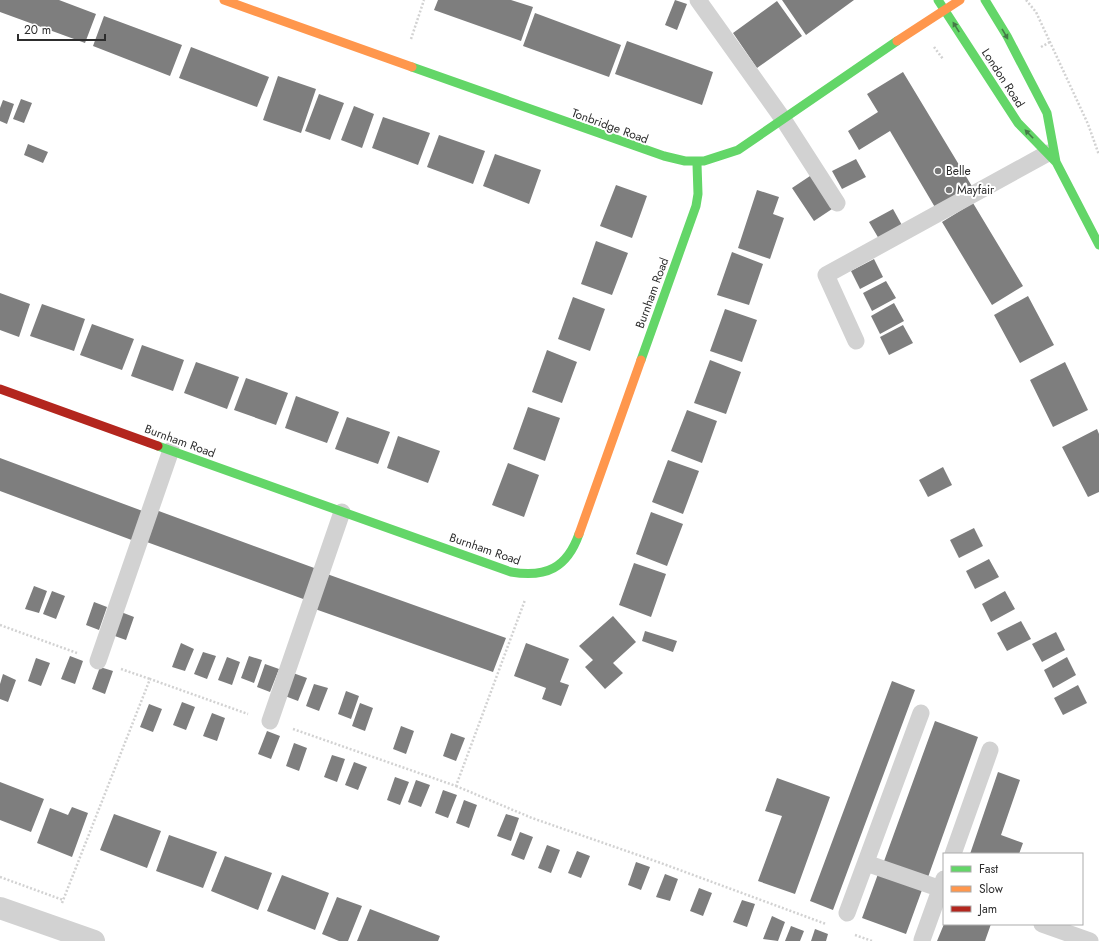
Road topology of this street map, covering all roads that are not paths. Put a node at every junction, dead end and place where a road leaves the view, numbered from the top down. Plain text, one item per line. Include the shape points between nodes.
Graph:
1 (224, 0) edge
2 (698, 0) edge
3 (938, 0) edge
4 (960, 0) edge
5 (985, 0) edge
6 (945, 9) junction
7 (783, 119) junction
8 (1052, 158) junction
9 (697, 164) junction
10 (837, 203) dead end
11 (1099, 245) edge
12 (856, 341) dead end
13 (0, 389) edge
14 (171, 450) junction
15 (342, 512) junction
16 (98, 661) dead end
17 (921, 713) dead end
18 (270, 721) road end
19 (990, 750) dead end
20 (953, 853) edge
21 (866, 863) junction
22 (943, 886) edge
23 (0, 908) edge
24 (847, 913) dead end
25 (1045, 925) edge
26 (922, 940) edge
27 (94, 941) edge
28 (1090, 941) edge

1 - 9 street, Tonbridge Road via 650,153
2 - 7 lane
3 - 6 street, London Road
4 - 6 street, Tonbridge Road
5 -> 8 street, London Road via 1047,113
6 - 7 street, Tonbridge Road
8 -> 6 street, London Road via 1018,124
7 - 9 street, Tonbridge Road via 738,150 718,159
7 - 10 lane
8 - 11 street, London Road
8 - 12 lane via 826,275
9 - 15 street, Burnham Road via 696,206 575,546 566,560 542,574 525,575 510,572
13 - 14 street, Burnham Road
14 - 15 street, Burnham Road
14 - 16 lane
15 - 18 lane
17 - 21 lane
19 - 20 lane
21 - 22 lane
21 - 24 lane
22 - 26 lane
23 - 27 street
25 - 28 lane

